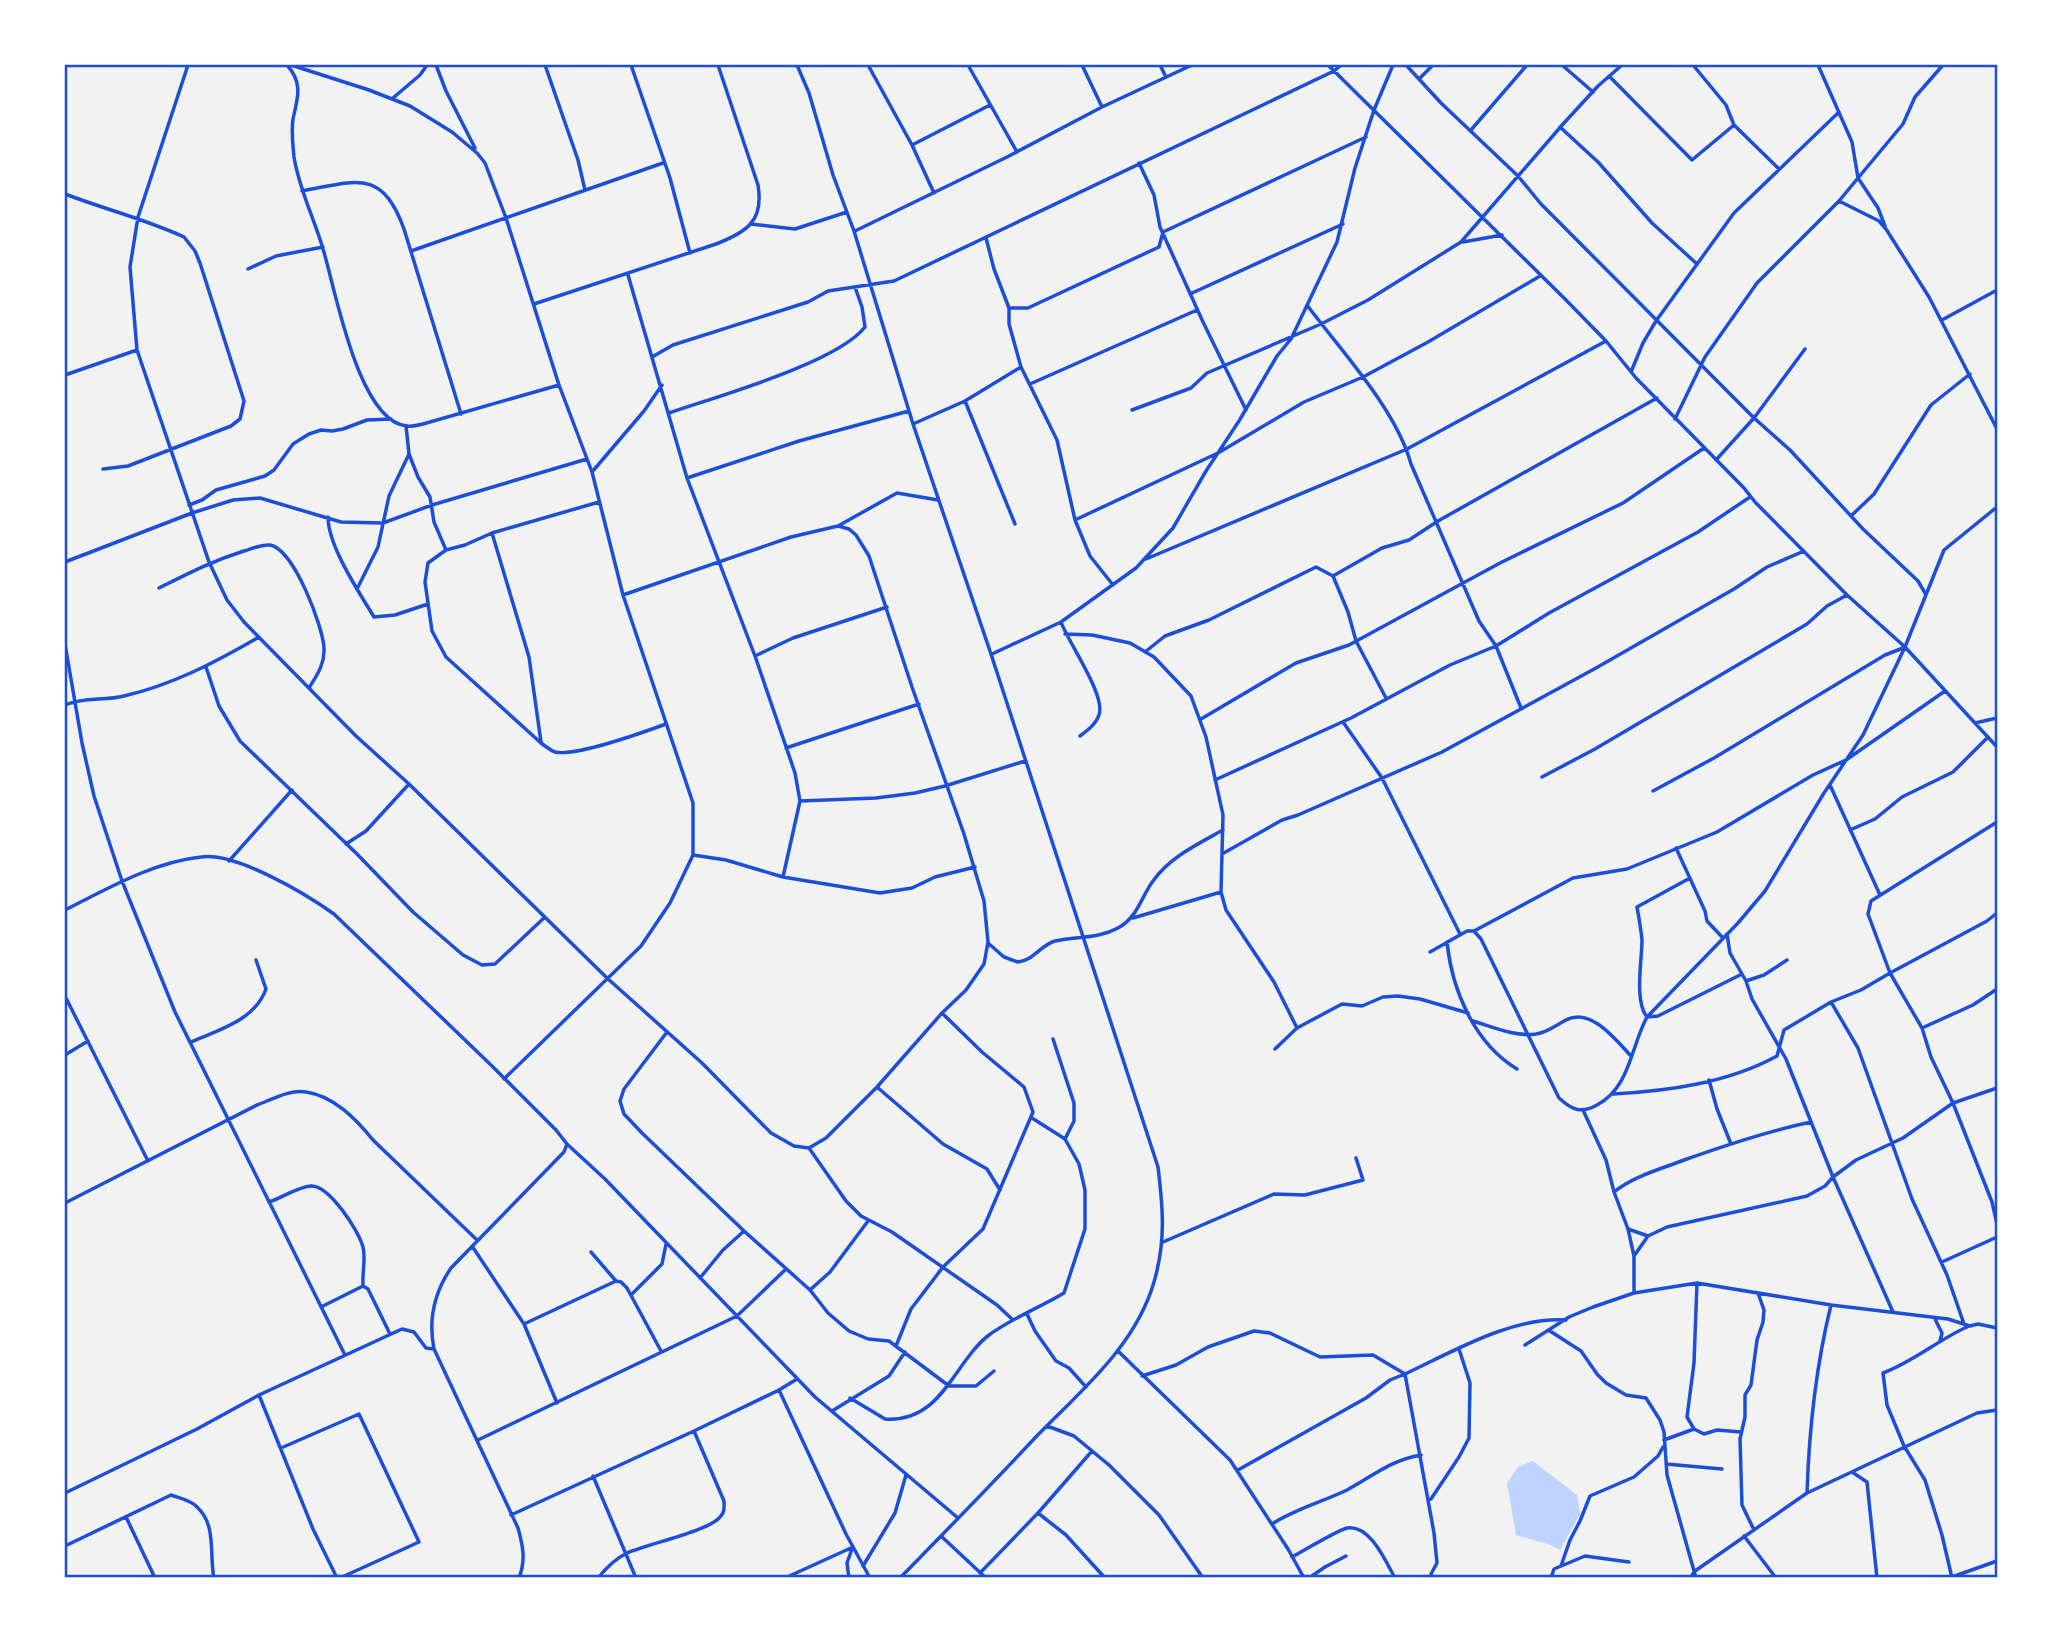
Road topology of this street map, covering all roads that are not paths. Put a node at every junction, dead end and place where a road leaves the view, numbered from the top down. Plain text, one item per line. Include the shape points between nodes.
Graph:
1 (188, 65) edge
2 (289, 65) edge
3 (427, 65) edge
4 (436, 65) edge
5 (545, 65) edge
6 (631, 65) edge
7 (718, 65) edge
8 (797, 65) edge
9 (868, 65) edge
10 (968, 65) edge
11 (1082, 65) edge
12 (1160, 65) edge
13 (1192, 65) edge
14 (1328, 65) edge
15 (1341, 65) edge
16 (1393, 65) edge
17 (1406, 65) edge
18 (1433, 65) edge
19 (1527, 65) edge
20 (1562, 65) edge
21 (1622, 65) edge
22 (1693, 65) edge
23 (1818, 65) edge
24 (1943, 65) edge
25 (1334, 71) junction
26 (1609, 76) junction
27 (1166, 77) junction
28 (1420, 78) junction
29 (1592, 92) junction
30 (393, 98) junction
31 (990, 105) junction
32 (1102, 107) junction
33 (1374, 110) junction
34 (1839, 112) junction
35 (1734, 124) junction
36 (1560, 127) junction
37 (1471, 130) junction
38 (1366, 137) junction
39 (912, 145) junction
40 (1017, 152) junction
41 (477, 153) junction
42 (663, 163) junction
43 (1139, 163) junction
44 (1779, 169) junction
45 (1518, 176) junction
46 (1858, 178) junction
47 (585, 190) junction
48 (302, 191) junction
49 (934, 193) junction
50 (65, 194) edge
51 (1839, 201) junction
52 (847, 212) junction
53 (1483, 216) junction
54 (138, 218) junction
55 (506, 218) junction
56 (751, 224) junction
57 (1343, 224) junction
58 (1886, 229) junction
59 (855, 231) junction
60 (1163, 232) junction
61 (1502, 235) junction
62 (986, 237) junction
63 (1461, 242) junction
64 (323, 247) junction
65 (411, 251) junction
66 (690, 253) junction
67 (1697, 264) junction
68 (248, 269) dead end
69 (628, 275) junction
70 (1540, 276) junction
71 (870, 285) junction
72 (855, 287) junction
73 (1997, 290) edge
74 (1190, 294) junction
75 (534, 304) junction
76 (1307, 305) junction
77 (1009, 308) junction
78 (1198, 310) junction
79 (1942, 320) junction
80 (1656, 321) junction
81 (1321, 324) junction
82 (1291, 339) junction
83 (1606, 341) junction
84 (1805, 349) dead end
85 (137, 350) junction
86 (652, 357) junction
87 (1224, 365) junction
88 (1701, 366) junction
89 (1021, 367) junction
90 (1631, 372) junction
91 (1970, 374) junction
92 (65, 375) edge
93 (1363, 377) junction
94 (1030, 384) junction
95 (559, 385) junction
96 (662, 385) junction
97 (1657, 398) junction
98 (965, 401) junction
99 (1132, 410) dead end
100 (1246, 410) junction
101 (909, 411) junction
102 (669, 413) junction
103 (461, 414) junction
104 (1754, 418) junction
105 (391, 419) junction
106 (1675, 419) junction
107 (913, 424) junction
108 (406, 426) junction
109 (1997, 429) edge
110 (170, 448) junction
111 (1704, 448) junction
112 (1407, 449) junction
113 (1218, 453) junction
114 (409, 454) junction
115 (587, 459) junction
116 (1716, 460) junction
117 (103, 469) dead end
118 (592, 472) junction
119 (687, 478) junction
120 (1750, 497) junction
121 (938, 500) junction
122 (598, 502) junction
123 (190, 505) junction
124 (432, 505) junction
125 (1997, 507) edge
126 (192, 513) junction
127 (1851, 516) junction
128 (328, 517) junction
129 (1075, 520) junction
130 (1438, 521) junction
131 (383, 523) junction
132 (1015, 524) dead end
133 (838, 526) junction
134 (492, 533) junction
135 (446, 550) junction
136 (1804, 551) junction
137 (1144, 560) junction
138 (65, 562) edge
139 (209, 562) junction
140 (720, 562) junction
141 (1332, 576) junction
142 (1463, 583) junction
143 (1113, 585) junction
144 (358, 587) junction
145 (159, 588) dead end
146 (1925, 593) junction
147 (1847, 595) junction
148 (623, 596) junction
149 (428, 604) junction
150 (887, 607) junction
151 (1061, 622) junction
152 (1065, 634) junction
153 (259, 637) junction
154 (1356, 641) junction
155 (65, 644) edge
156 (1496, 646) junction
157 (1905, 647) junction
158 (1145, 652) junction
159 (991, 654) junction
160 (755, 656) junction
161 (206, 667) junction
162 (72, 681) junction
163 (65, 684) edge
164 (309, 688) junction
165 (1946, 691) junction
166 (1386, 698) junction
167 (75, 701) junction
168 (65, 705) edge
169 (919, 705) junction
170 (1521, 708) junction
171 (1997, 718) edge
172 (1200, 719) junction
173 (1343, 722) junction
174 (1975, 723) junction
175 (667, 724) junction
176 (1080, 736) dead end
177 (1988, 737) junction
178 (541, 743) junction
179 (1997, 747) edge
180 (786, 748) junction
181 (1846, 760) junction
182 (1025, 761) junction
183 (1542, 777) dead end
184 (1382, 778) junction
185 (1216, 779) junction
186 (409, 784) junction
187 (1829, 785) junction
188 (946, 786) junction
189 (292, 790) junction
190 (1653, 791) dead end
191 (800, 801) junction
192 (1997, 822) edge
193 (1223, 830) junction
194 (1850, 830) junction
195 (346, 844) junction
196 (1676, 848) junction
197 (1222, 854) junction
198 (692, 855) junction
199 (229, 861) junction
200 (975, 867) junction
201 (783, 877) junction
202 (1690, 878) junction
203 (122, 881) junction
204 (1221, 892) junction
205 (1880, 895) junction
206 (65, 910) edge
207 (1997, 913) edge
208 (545, 917) junction
209 (1131, 919) junction
210 (1474, 931) junction
211 (1460, 934) junction
212 (1725, 936) junction
213 (1084, 938) junction
214 (988, 942) junction
215 (1447, 942) junction
216 (1430, 951) dead end
217 (256, 960) dead end
218 (1787, 960) dead end
219 (1890, 973) junction
220 (1742, 974) junction
221 (607, 978) junction
222 (1746, 981) junction
223 (1997, 989) edge
224 (65, 996) edge
225 (1831, 1002) junction
226 (942, 1013) junction
227 (1468, 1013) junction
228 (1647, 1017) junction
229 (1473, 1021) junction
230 (1297, 1028) junction
231 (1922, 1028) junction
232 (667, 1032) junction
233 (1525, 1034) junction
234 (1053, 1039) dead end
235 (88, 1041) junction
236 (191, 1042) junction
237 (1779, 1044) junction
238 (1275, 1049) dead end
239 (65, 1055) edge
240 (1631, 1056) junction
241 (1517, 1069) dead end
242 (504, 1079) junction
243 (1709, 1080) junction
244 (877, 1087) junction
245 (1997, 1088) edge
246 (1612, 1094) junction
247 (1953, 1102) junction
248 (1583, 1110) junction
249 (1032, 1118) junction
250 (228, 1119) junction
251 (1811, 1122) junction
252 (1065, 1139) junction
253 (1892, 1142) junction
254 (567, 1144) junction
255 (1731, 1144) junction
256 (809, 1148) junction
257 (1356, 1158) dead end
258 (148, 1161) junction
259 (1833, 1177) junction
260 (1000, 1190) junction
261 (1614, 1192) junction
262 (269, 1202) junction
263 (65, 1203) edge
264 (868, 1221) junction
265 (1997, 1224) edge
266 (1628, 1229) junction
267 (744, 1231) junction
268 (1648, 1236) junction
269 (1997, 1237) edge
270 (477, 1240) junction
271 (1163, 1242) junction
272 (667, 1243) junction
273 (472, 1247) junction
274 (591, 1252) dead end
275 (1634, 1256) junction
276 (1941, 1263) junction
277 (943, 1267) junction
278 (786, 1269) junction
279 (700, 1278) junction
280 (616, 1281) junction
281 (1697, 1283) junction
282 (363, 1286) junction
283 (810, 1290) junction
284 (1634, 1293) junction
285 (1758, 1293) junction
286 (631, 1295) junction
287 (1831, 1306) junction
288 (321, 1307) junction
289 (1893, 1312) junction
290 (1027, 1314) junction
291 (737, 1316) junction
292 (1933, 1317) junction
293 (1013, 1320) junction
294 (1566, 1320) junction
295 (524, 1324) junction
296 (1964, 1324) junction
297 (1970, 1326) junction
298 (1997, 1328) edge
299 (1550, 1331) junction
300 (390, 1334) junction
301 (1940, 1343) junction
302 (1525, 1345) dead end
303 (897, 1346) junction
304 (434, 1349) junction
305 (1459, 1349) junction
306 (1118, 1351) junction
307 (661, 1352) junction
308 (905, 1352) junction
309 (345, 1355) junction
310 (994, 1371) dead end
311 (1405, 1374) junction
312 (1142, 1376) junction
313 (797, 1379) junction
314 (948, 1386) junction
315 (1086, 1387) junction
316 (779, 1390) junction
317 (260, 1395) junction
318 (850, 1398) junction
319 (557, 1403) junction
320 (1997, 1410) edge
321 (831, 1411) junction
322 (1047, 1426) junction
323 (1694, 1429) junction
324 (694, 1431) junction
325 (1741, 1432) junction
326 (478, 1440) junction
327 (1664, 1440) junction
328 (1904, 1446) junction
329 (1663, 1447) junction
330 (281, 1448) junction
331 (1092, 1451) junction
332 (1421, 1455) junction
333 (1666, 1464) junction
334 (1722, 1469) dead end
335 (1238, 1471) junction
336 (1852, 1472) junction
337 (906, 1475) junction
338 (593, 1476) junction
339 (65, 1493) edge
340 (1807, 1493) junction
341 (1430, 1501) junction
342 (1038, 1513) junction
343 (511, 1514) junction
344 (126, 1517) junction
345 (958, 1518) junction
346 (1272, 1524) junction
347 (1754, 1530) junction
348 (942, 1535) junction
349 (1744, 1536) junction
350 (65, 1546) edge
351 (853, 1547) junction
352 (625, 1554) junction
353 (1346, 1556) dead end
354 (1292, 1557) junction
355 (1997, 1561) edge
356 (1629, 1562) dead end
357 (863, 1566) junction
358 (1561, 1566) junction
359 (1554, 1569) junction
360 (1875, 1572) junction
361 (980, 1573) junction
362 (1693, 1577) edge
363 (155, 1578) edge
364 (214, 1578) edge
365 (338, 1578) edge
366 (519, 1578) edge
367 (598, 1578) edge
368 (636, 1578) edge
369 (785, 1578) edge
370 (849, 1578) edge
371 (870, 1578) edge
372 (900, 1578) edge
373 (986, 1578) edge
374 (1105, 1578) edge
375 (1203, 1578) edge
376 (1304, 1578) edge
377 (1309, 1578) edge
378 (1395, 1578) edge
379 (1432, 1578) edge
380 (1551, 1578) edge
381 (1558, 1578) edge
382 (1776, 1578) edge
383 (1877, 1578) edge
384 (1885, 1578) edge
385 (1952, 1578) edge

1 - 54 street
2 - 30 street
2 - 48 street via 299,83 292,137
3 - 30 street
4 - 41 street
5 - 47 street
6 - 42 street
7 - 56 street via 758,185 760,206
8 - 52 street
9 - 39 street
10 - 31 street
11 - 32 street
12 - 27 street
13 - 27 street
14 - 25 street
15 - 25 street
16 - 33 street
17 - 28 street
18 - 28 street
19 - 37 street
20 - 29 street
21 - 26 street
22 - 35 street via 1726,105
23 - 34 street
24 - 46 street via 1915,97 1903,124
25 - 33 street
25 - 43 street
26 - 29 street
26 - 35 street via 1692,160
27 - 32 street
28 - 37 street
29 - 36 street
30 - 41 street via 452,132
31 - 39 street
31 - 40 street
32 - 40 street
33 - 38 street
33 - 53 street
34 - 44 street
34 - 46 street via 1852,142
35 - 44 street
36 - 45 street
36 - 67 street
37 - 45 street
38 - 57 street
38 - 60 street
39 - 49 street
40 - 49 street
41 - 55 street
42 - 47 street
42 - 66 street
43 - 60 street via 1154,195
43 - 62 street
44 - 67 street via 1734,213
45 - 53 street
45 - 80 street
46 - 51 street
46 - 58 street
47 - 55 street
48 - 64 street
48 - 65 street via 346,183 375,186 397,209
49 - 59 street
50 - 54 street
51 - 58 street
51 - 88 street via 1757,283
52 - 56 street via 795,229
52 - 59 street
53 - 61 street
53 - 63 street
54 - 85 street via 130,267
54 - 110 street via 184,237 195,251 244,401 240,419 231,426
55 - 65 street
55 - 75 street
56 - 66 street via 730,239
57 - 74 street
57 - 76 street
58 - 79 street
59 - 71 street
60 - 74 street
60 - 77 street via 1159,247 1028,308
61 - 63 street
61 - 70 street
62 - 71 street via 894,281
62 - 77 street
63 - 81 street
64 - 68 street via 276,257
64 - 105 street via 360,375
65 - 103 street
66 - 69 street
67 - 80 street
69 - 75 street
69 - 86 street
70 - 83 street
70 - 93 street
71 - 72 street
71 - 101 street
72 - 86 street via 828,291 808,302 673,345
72 - 102 street via 865,327 849,343 772,377
73 - 79 street
74 - 78 street
75 - 95 street
76 - 81 street
76 - 82 street
77 - 89 street
78 - 87 street
78 - 94 street
79 - 91 street
80 - 88 street
80 - 90 street
81 - 82 street
81 - 93 street
82 - 87 street
82 - 100 street
83 - 90 street
83 - 112 street
84 - 104 street
85 - 92 street
85 - 110 street
86 - 96 street
87 - 99 street via 1191,388
87 - 100 street
88 - 104 street
88 - 106 street
89 - 94 street
89 - 98 street
90 - 97 street
91 - 109 street
91 - 127 street via 1931,405 1874,494
93 - 112 street
93 - 113 street via 1304,402
94 - 129 street via 1057,439
95 - 103 street
95 - 115 street
96 - 102 street
96 - 118 street
97 - 106 street
97 - 130 street
98 - 107 street
98 - 132 street
100 - 113 street
101 - 107 street
101 - 119 street via 799,440
102 - 119 street
103 - 108 street
104 - 116 street
104 - 127 street
105 - 108 street
105 - 123 street via 309,434 293,444 274,470 216,490
106 - 111 street
107 - 121 street
108 - 114 street
110 - 117 street via 128,466
110 - 123 street
111 - 116 street
111 - 142 street via 1623,503
112 - 130 street
112 - 137 street
113 - 129 street
113 - 137 street via 1173,528
114 - 124 street
114 - 131 street via 394,482
115 - 118 street
115 - 124 street
116 - 120 street
118 - 122 street
119 - 140 street
120 - 136 street
120 - 156 street via 1699,532
121 - 133 street via 897,494
121 - 159 street
122 - 134 street
122 - 148 street
123 - 126 street
124 - 131 street
124 - 135 street
125 - 146 street via 1944,550
126 - 128 street via 233,500 260,498
126 - 138 street
126 - 139 street
127 - 146 street
128 - 131 street via 341,522
128 - 144 street via 328,530
129 - 143 street via 1090,556
130 - 141 street via 1409,540 1382,548
130 - 142 street
131 - 144 street via 378,547
133 - 140 street
133 - 150 street via 849,529 863,545
134 - 135 street
134 - 178 street via 528,657
135 - 149 street via 428,563
136 - 147 street
136 - 170 street via 1767,567
137 - 143 street
139 - 145 street
139 - 153 street via 235,612
139 - 164 street via 270,545 296,570 325,650 323,665
140 - 148 street
140 - 160 street
141 - 154 street
141 - 158 street via 1316,568 1165,636
142 - 154 street
142 - 156 street
143 - 151 street
144 - 149 street via 374,617
146 - 157 street
147 - 157 street
147 - 183 street via 1807,624
148 - 175 street
149 - 178 street via 432,631 446,657
150 - 160 street via 793,638
150 - 169 street
151 - 152 street
151 - 159 street
152 - 158 street via 1130,643
152 - 176 street via 1101,708 1099,718
153 - 161 street
153 - 164 street
154 - 166 street
154 - 172 street via 1296,663
155 - 162 street
156 - 166 street
156 - 170 street
157 - 165 street
157 - 181 street
157 - 190 street
158 - 172 street via 1191,696
159 - 182 street
160 - 180 street
161 - 167 street via 123,696
161 - 189 street via 232,730
162 - 163 street
162 - 167 street
164 - 186 street
165 - 174 street
165 - 181 street
166 - 173 street
167 - 168 street
167 - 203 street via 94,796
169 - 180 street
169 - 188 street
170 - 184 street
171 - 174 street
172 - 185 street
173 - 184 street
173 - 185 street
174 - 177 street
175 - 178 street via 567,752
175 - 198 street via 693,803
177 - 179 street
177 - 194 street via 1953,772
180 - 191 street
181 - 187 street
181 - 196 street via 1717,832
182 - 188 street
182 - 213 street
184 - 197 street via 1282,820
184 - 211 street
185 - 193 street
186 - 195 street via 366,831
186 - 208 street
187 - 194 street
187 - 212 street via 1765,891
188 - 191 street via 885,797
188 - 200 street
189 - 195 street
189 - 199 street
191 - 201 street
192 - 205 street
193 - 197 street
193 - 209 street via 1183,852 1155,878
194 - 205 street
195 - 208 street via 413,912 463,956 482,965 500,961
196 - 202 street
196 - 210 street via 1627,869 1573,878
197 - 204 street
198 - 201 street
198 - 221 street via 655,926
199 - 203 street via 204,856
199 - 242 street via 273,877 334,914
200 - 201 street via 912,888 880,893
200 - 214 street
202 - 212 street via 1707,921
202 - 228 street via 1637,907 1642,937 1640,1006
203 - 206 street
203 - 236 street
204 - 209 street
204 - 230 street via 1232,922 1274,982
205 - 219 street via 1871,901 1868,914
207 - 219 street
208 - 221 street
209 - 213 street
210 - 211 street
210 - 233 street
211 - 215 street
212 - 220 street
212 - 228 street
213 - 214 street via 1053,941 1018,962 1004,957
213 - 271 street via 1158,1167
214 - 226 street via 984,964
215 - 216 street
215 - 227 street via 1458,992
217 - 236 street via 266,989 256,1008
218 - 222 street
219 - 225 street
219 - 231 street
220 - 222 street
220 - 228 street via 1671,1011
221 - 232 street
221 - 242 street
222 - 237 street
223 - 231 street
224 - 235 street
225 - 237 street via 1784,1030
225 - 253 street via 1858,1048
226 - 244 street
226 - 249 street via 1024,1087
227 - 229 street
227 - 230 street via 1420,999 1382,997 1362,1006 1342,1004
228 - 240 street
229 - 233 street
229 - 241 street via 1497,1055
230 - 238 street
231 - 247 street via 1934,1066
232 - 256 street via 771,1133 794,1146
232 - 267 street via 624,1089 621,1107
233 - 240 street via 1546,1032 1579,1015 1601,1026
233 - 248 street via 1559,1098 1570,1109
234 - 252 street via 1074,1103 1074,1121
235 - 239 street
235 - 258 street
236 - 250 street
237 - 243 street via 1777,1056 1761,1065
237 - 251 street
240 - 246 street
242 - 254 street
243 - 246 street via 1651,1092
243 - 255 street
244 - 256 street via 826,1138
244 - 260 street via 943,1144 987,1169
245 - 247 street
246 - 248 street
247 - 253 street
247 - 265 street
248 - 261 street via 1606,1160
249 - 252 street
249 - 260 street
250 - 258 street
250 - 262 street
250 - 270 street via 289,1094 305,1091 323,1097 358,1122
251 - 255 street
251 - 259 street
252 - 290 street via 1079,1164 1085,1190 1085,1229 1064,1293
253 - 259 street
253 - 276 street
254 - 270 street via 555,1162
254 - 272 street
255 - 261 street via 1661,1168
256 - 264 street via 846,1200
257 - 271 street via 1363,1180 1305,1195 1275,1194
258 - 263 street
259 - 268 street via 1807,1196 1667,1227
259 - 289 street
260 - 277 street via 983,1229
261 - 266 street
262 - 282 street via 306,1187 324,1191 362,1244
262 - 288 street
264 - 277 street
264 - 283 street via 830,1272
266 - 268 street
266 - 275 street
267 - 278 street
267 - 279 street
268 - 275 street
269 - 276 street
270 - 273 street
271 - 306 street via 1154,1284
272 - 279 street
272 - 286 street via 662,1264
273 - 295 street
273 - 304 street via 451,1268 434,1301
274 - 280 street
275 - 284 street
276 - 296 street
277 - 293 street
277 - 303 street via 911,1309
278 - 283 street
278 - 291 street
279 - 291 street
280 - 286 street
280 - 295 street
281 - 284 street
281 - 285 street
281 - 323 street via 1687,1407
282 - 288 street
282 - 300 street
283 - 303 street via 849,1331
284 - 294 street
285 - 287 street
285 - 325 street via 1763,1322
286 - 307 street
287 - 289 street
287 - 340 street via 1812,1420
288 - 309 street
289 - 292 street
290 - 293 street
290 - 315 street via 1056,1361
291 - 307 street
291 - 313 street
292 - 296 street
292 - 301 street via 1942,1333
293 - 314 street via 982,1342
294 - 299 street
294 - 305 street via 1546,1318 1514,1326
295 - 319 street
296 - 297 street
297 - 298 street
297 - 301 street
299 - 302 street
299 - 327 street via 1581,1351 1606,1382 1626,1395 1646,1398 1660,1420
300 - 304 street via 409,1329 426,1348
300 - 309 street
301 - 328 street via 1883,1373 1887,1405
303 - 308 street
304 - 326 street
305 - 311 street
305 - 341 street via 1470,1382 1469,1438
306 - 312 street
306 - 315 street
307 - 319 street
308 - 314 street
308 - 318 street via 889,1376
309 - 317 street
310 - 314 street via 976,1386
311 - 312 street via 1373,1354 1320,1357 1270,1333 1254,1331
311 - 332 street
311 - 335 street
312 - 335 street
313 - 316 street
313 - 321 street
314 - 318 street via 926,1409 892,1420
315 - 322 street
316 - 324 street
316 - 351 street
317 - 330 street
317 - 339 street
318 - 321 street
319 - 326 street
320 - 328 street via 1978,1413
321 - 337 street
322 - 331 street via 1074,1436
322 - 345 street
323 - 325 street via 1704,1434
323 - 327 street
324 - 338 street
324 - 352 street via 724,1501 722,1515
325 - 347 street via 1742,1505
326 - 343 street
327 - 329 street
328 - 336 street
328 - 385 street via 1925,1480
329 - 333 street
329 - 358 street via 1634,1477 1590,1496
330 - 365 street
330 - 365 street via 359,1414 419,1542
331 - 342 street
331 - 375 street via 1159,1515
332 - 341 street
332 - 346 street via 1401,1458
333 - 334 street
333 - 362 street
335 - 346 street
336 - 340 street
336 - 360 street via 1867,1482
337 - 345 street
337 - 357 street via 895,1513
338 - 343 street
338 - 352 street
340 - 347 street
341 - 379 street via 1437,1563
342 - 361 street
342 - 374 street via 1066,1535
343 - 366 street via 524,1548
344 - 350 street
344 - 363 street
344 - 364 street via 171,1495 196,1506 212,1539
345 - 348 street
346 - 354 street
347 - 349 street
348 - 361 street
348 - 372 street
349 - 362 street
349 - 382 street
351 - 357 street
351 - 369 street
351 - 370 street via 846,1563
352 - 367 street
352 - 368 street
353 - 377 street
354 - 376 street
354 - 378 street via 1346,1528 1359,1529 1371,1539
355 - 385 street
356 - 358 street via 1592,1555
357 - 371 street
358 - 359 street
359 - 380 street
359 - 381 street
360 - 383 street
360 - 384 street
361 - 373 street

